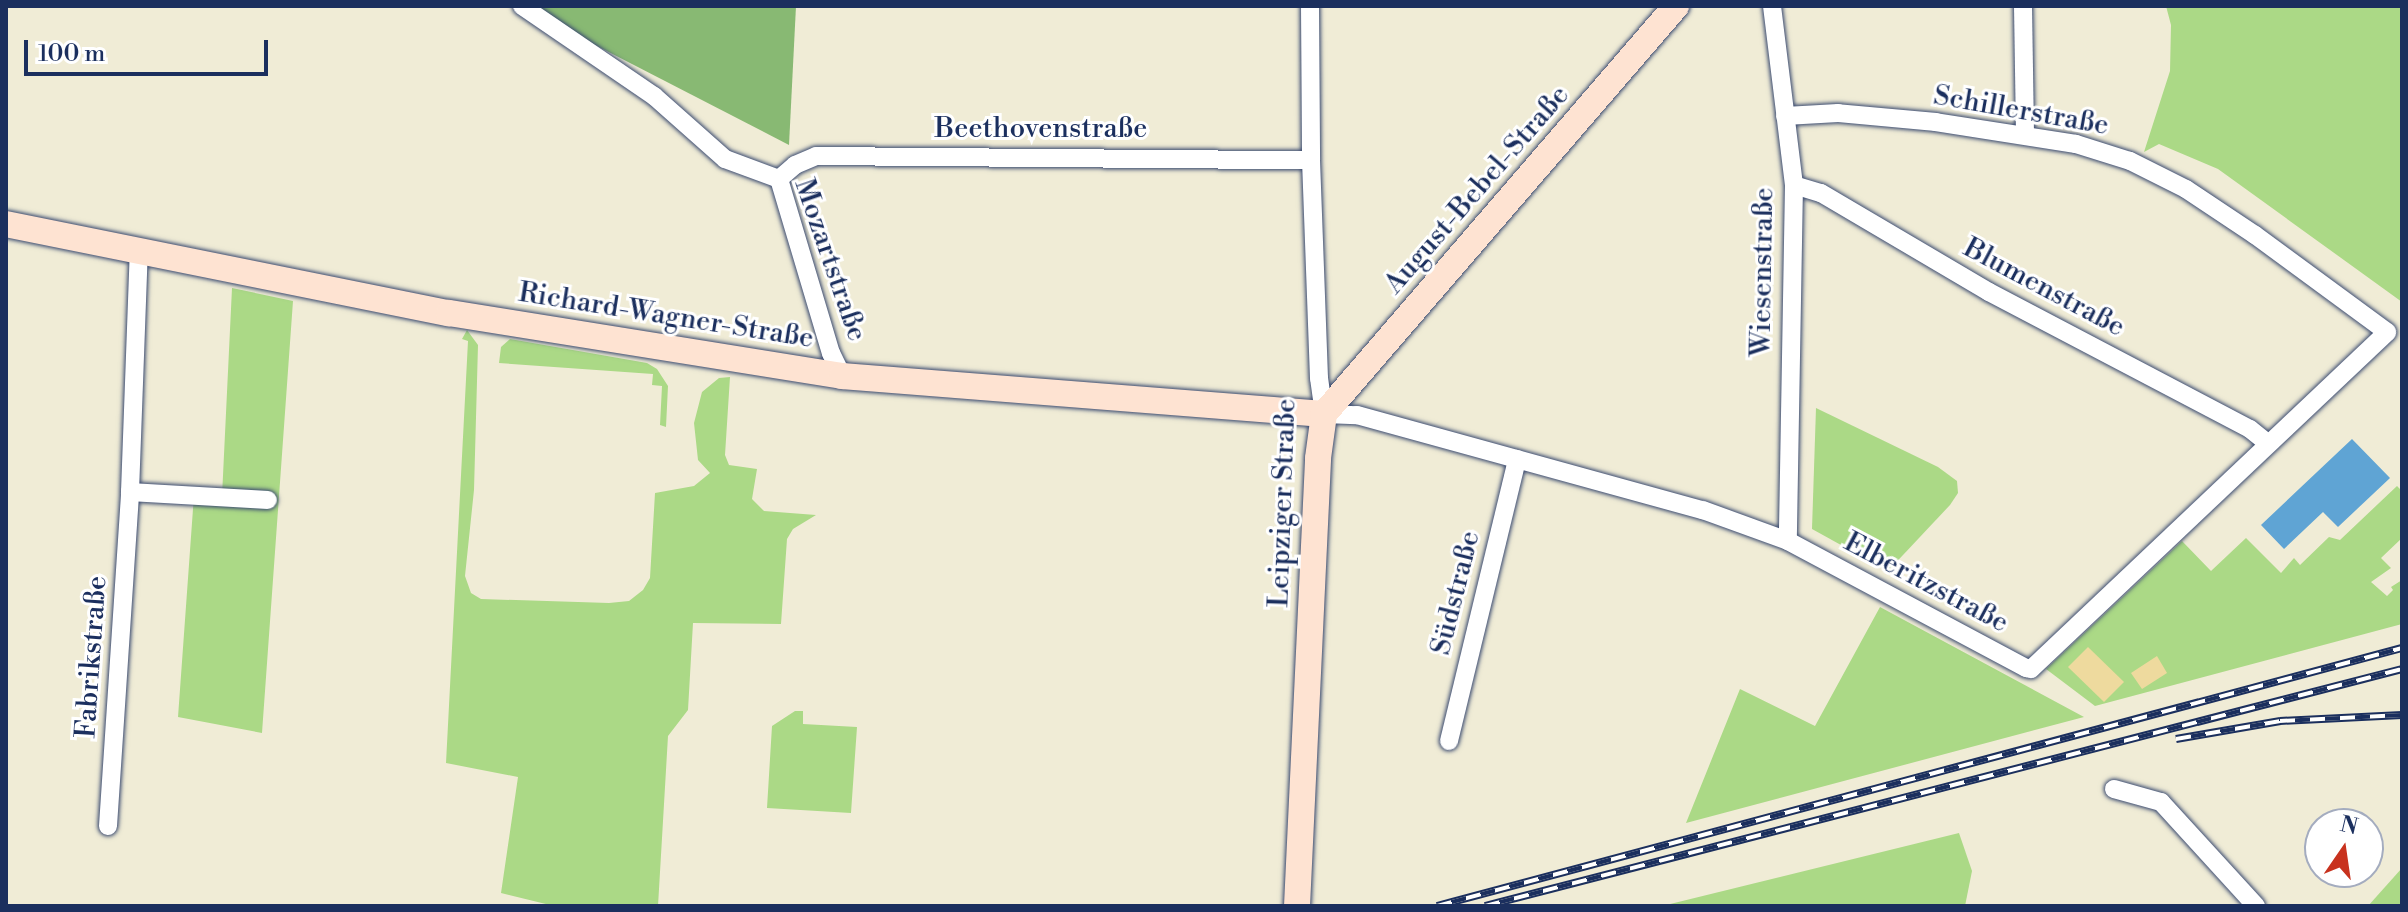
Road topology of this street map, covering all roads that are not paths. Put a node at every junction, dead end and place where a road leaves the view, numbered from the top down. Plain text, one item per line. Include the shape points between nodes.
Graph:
1 (522, 6) edge
2 (1310, 6) edge
3 (1676, 6) edge
4 (1772, 6) edge
5 (2023, 6) edge
6 (1785, 116) junction
7 (2025, 135) junction
8 (1311, 160) junction
9 (779, 179) junction
10 (1794, 185) junction
11 (6, 224) edge
12 (139, 251) junction
13 (2387, 332) joint
14 (842, 376) junction
15 (1324, 414) junction
16 (2267, 443) junction
17 (1517, 459) junction
18 (130, 492) junction
19 (268, 500) dead end
20 (1788, 541) junction
21 (1449, 741) dead end
22 (2114, 789) dead end
23 (108, 826) dead end
24 (1297, 906) edge
25 (2256, 906) edge

1 - 9 street, Mozartstraße via 654,96 725,159
2 - 8 street, Leipziger Straße
3 - 15 street, August-Bebel-Straße
4 - 6 street, Wiesenstraße
5 - 7 street
6 - 7 street, Schillerstraße via 1838,113
6 - 10 street, Wiesenstraße
7 - 13 street, Schillerstraße via 2130,161 2186,189
8 - 9 street, Beethovenstraße via 816,156
8 - 15 street, Leipziger Straße
9 - 14 street, Mozartstraße
10 - 16 street, Blumenstraße via 1821,193 1989,292 2250,429
10 - 20 street, Wiesenstraße
11 - 12 street, Richard-Wagner-Straße
12 - 14 street, Richard-Wagner-Straße via 465,316
12 - 18 street, Fabrikstraße
13 - 16 street, Elberitzstraße
14 - 15 street, Richard-Wagner-Straße
15 - 17 street, Elberitzstraße via 1357,415
15 - 24 street, Leipziger Straße
16 - 20 street, Elberitzstraße via 2031,669
17 - 20 street, Elberitzstraße via 1703,510
17 - 21 street, Südstraße
18 - 19 street
18 - 23 street, Fabrikstraße
22 - 25 street via 2161,802

